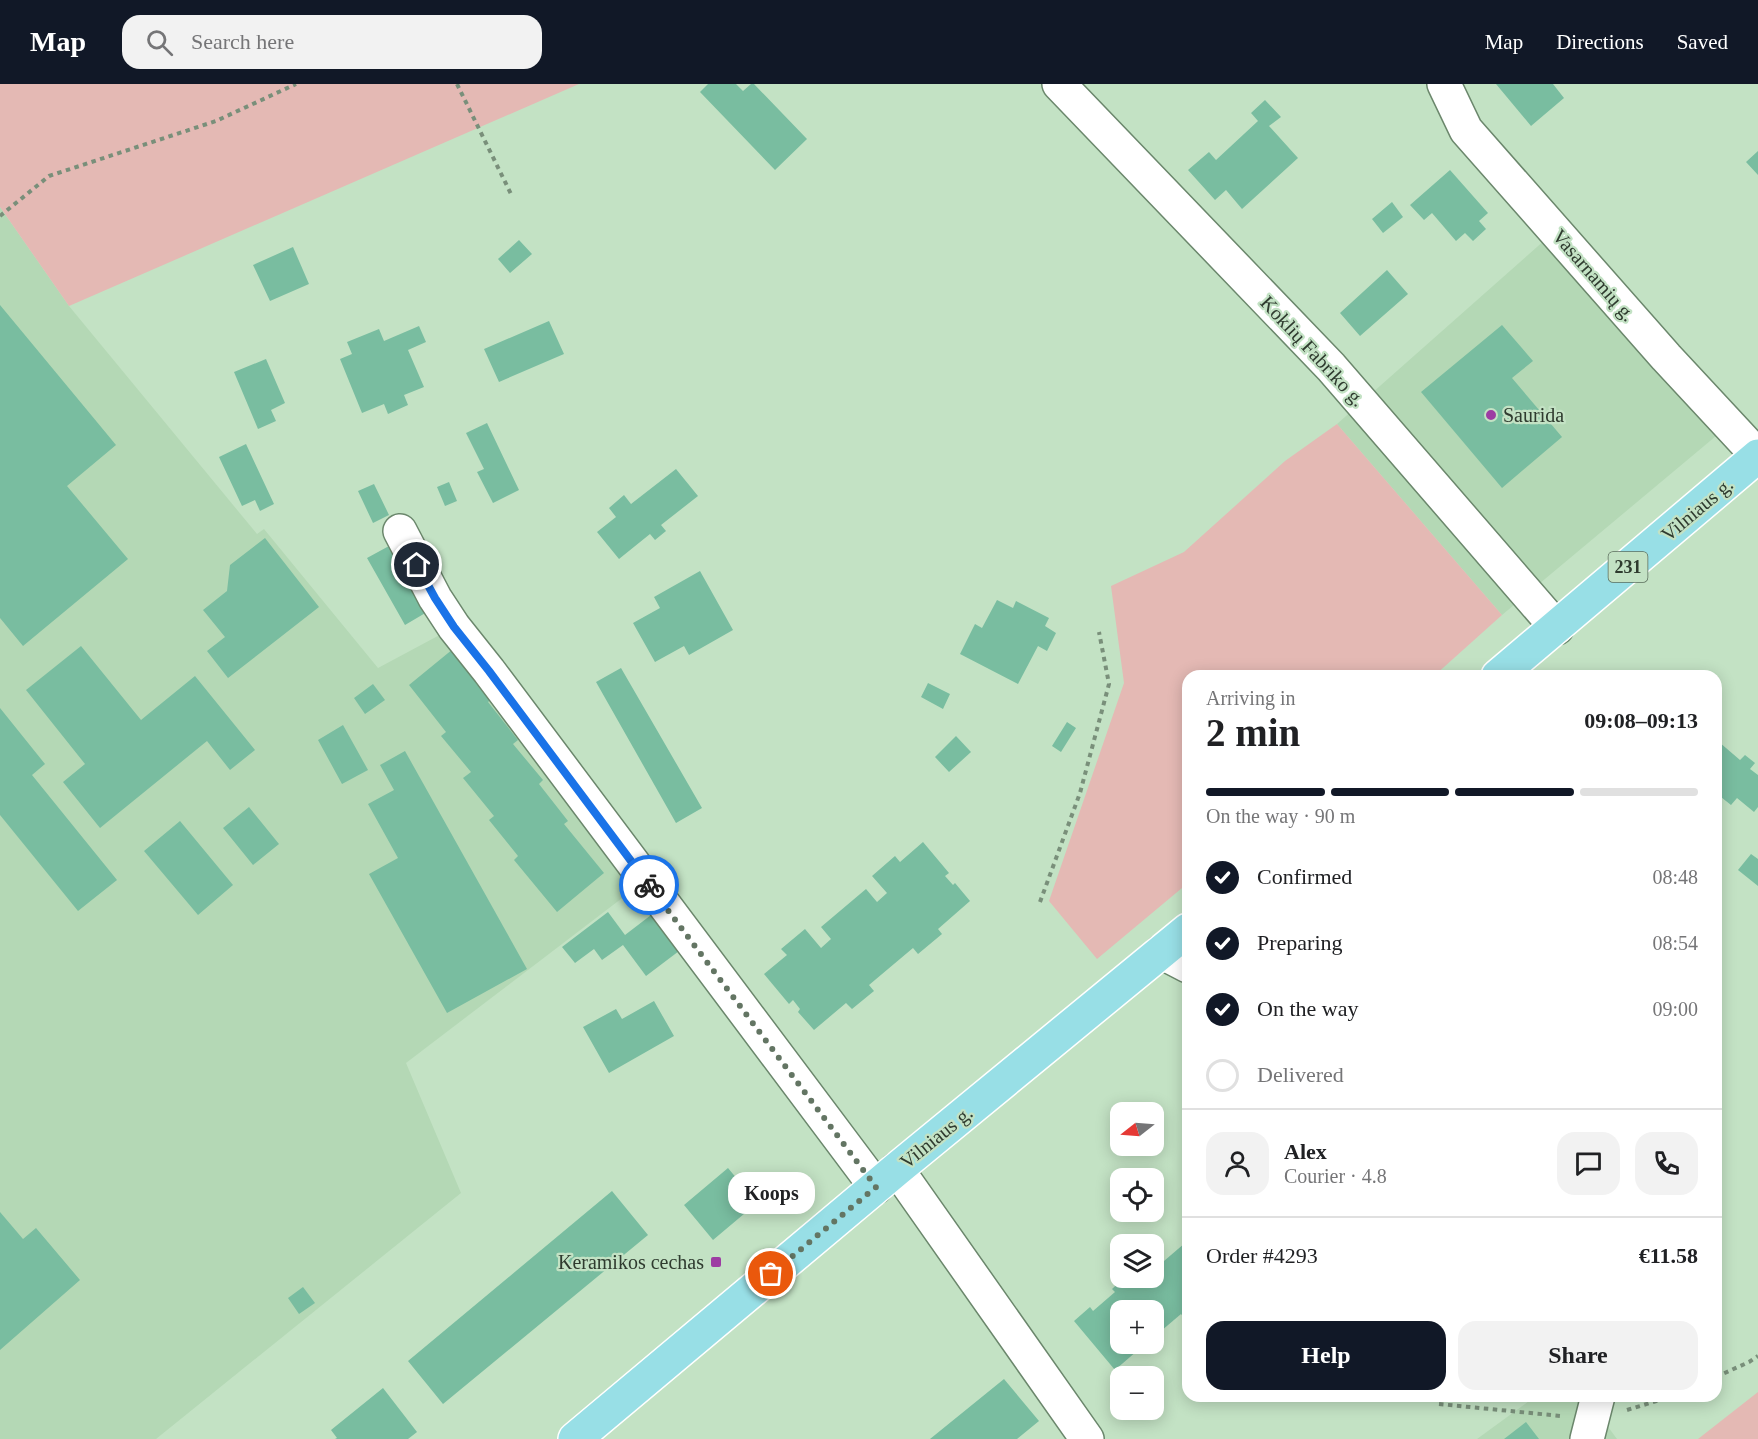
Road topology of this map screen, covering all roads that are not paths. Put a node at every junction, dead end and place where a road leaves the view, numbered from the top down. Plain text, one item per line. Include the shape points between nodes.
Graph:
1 (1059, 84) edge
2 (1444, 84) edge
3 (1758, 456) edge
4 (400, 531) dead end
5 (1557, 628) junction
6 (1505, 670) edge
7 (1182, 943) edge
8 (1175, 959) edge
9 (886, 1178) junction
10 (575, 1439) edge
11 (1087, 1439) edge

1 - 5 street, Koklių Fabriko g. via 1331,367
2 - 3 street, Vasarnamių g. via 1466,130
3 - 5 main road, Vilniaus g. / 231
4 - 9 street via 454,627
5 - 6 main road, Vilniaus g. / 231
7 - 8 main road, Vilniaus g.
8 - 9 main road, Vilniaus g.
9 - 10 main road, Vilniaus g.
9 - 11 street

